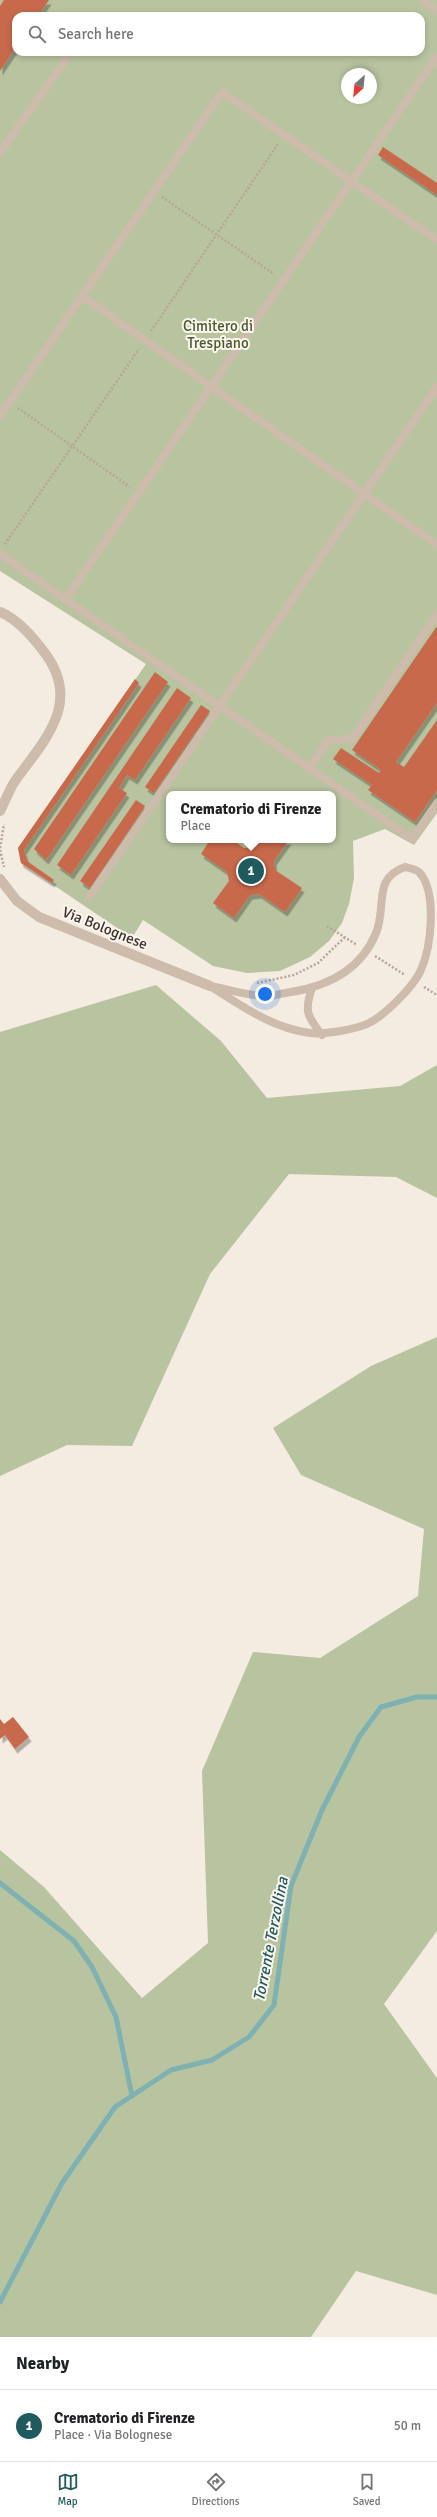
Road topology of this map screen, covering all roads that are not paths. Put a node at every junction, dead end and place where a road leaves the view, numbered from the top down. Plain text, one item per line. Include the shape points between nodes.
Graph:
1 (422, 0) edge
2 (437, 10) edge
3 (68, 56) edge
4 (437, 56) edge
5 (0, 153) edge
6 (352, 182) junction
7 (437, 240) edge
8 (82, 296) junction
9 (211, 387) junction
10 (437, 387) edge
11 (0, 416) edge
12 (364, 494) junction
13 (437, 545) edge
14 (0, 552) edge
15 (66, 599) junction
16 (0, 612) edge
17 (437, 614) edge
18 (220, 706) junction
19 (310, 768) junction
20 (437, 803) edge
21 (0, 811) edge
22 (0, 879) edge
23 (90, 896) dead end
24 (210, 986) junction
25 (312, 988) junction
26 (322, 1035) junction

1 - 2 lane
3 - 5 lane
4 - 6 lane
6 - 7 lane
6 - 8 lane via 222,92
6 - 9 lane
8 - 9 lane
8 - 11 lane
9 - 12 lane
9 - 15 lane
10 - 12 lane
12 - 13 lane
12 - 18 lane
14 - 15 lane
15 - 18 lane
16 - 21 street via 34,639 53,662 62,686 58,713 45,741 14,783
17 - 19 lane via 352,739 328,740
18 - 19 lane
18 - 23 lane
19 - 20 lane via 412,839
22 - 24 street, Via Bolognese via 17,901 38,917
24 - 25 lane via 267,996
24 - 26 lane via 265,1021
25 - 26 lane via 306,1004 309,1019
25 - 26 lane via 343,975 367,951 377,932 384,882 394,871 405,867 419,871 430,885 434,899 431,934 420,972 396,1002 369,1023

